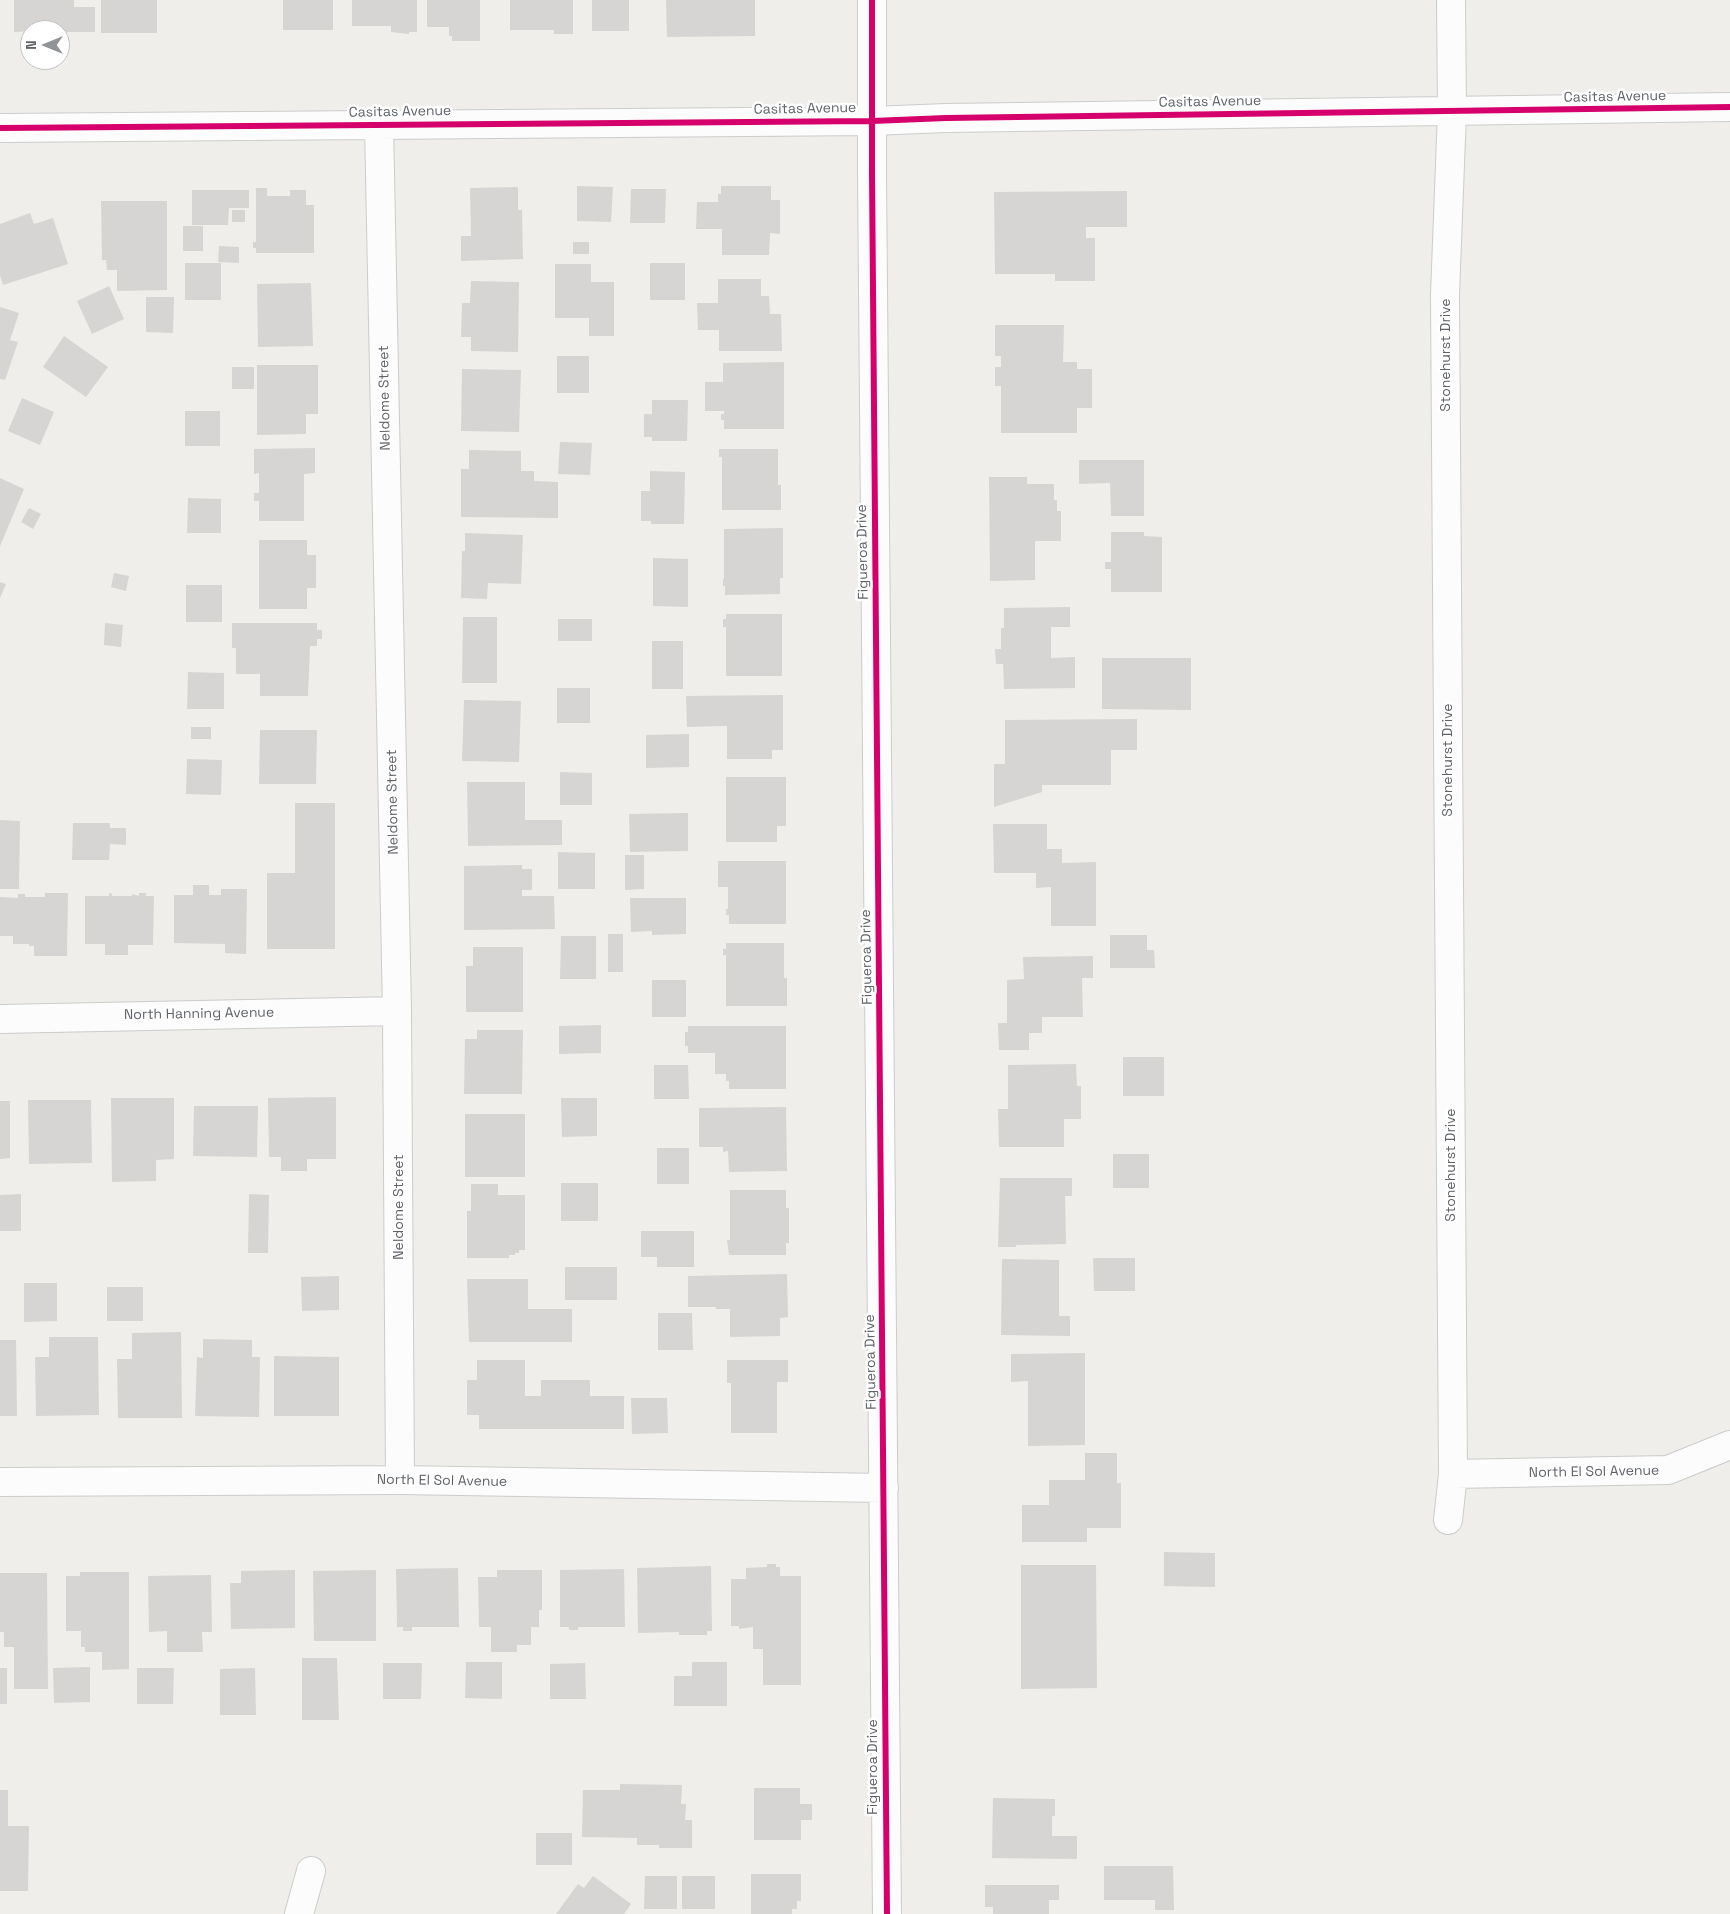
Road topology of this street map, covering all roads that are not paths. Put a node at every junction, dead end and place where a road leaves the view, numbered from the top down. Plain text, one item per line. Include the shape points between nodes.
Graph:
1 (872, 0) edge
2 (1451, 0) edge
3 (1730, 107) edge
4 (1452, 112) junction
5 (872, 121) junction
6 (379, 125) junction
7 (0, 128) edge
8 (397, 1010) junction
9 (0, 1019) edge
10 (1730, 1445) edge
11 (1453, 1474) junction
12 (400, 1480) junction
13 (0, 1482) edge
14 (884, 1488) junction
15 (1448, 1520) dead end
16 (311, 1870) dead end
17 (299, 1914) edge
18 (887, 1914) edge

1 - 5 street, Figueroa Drive
2 - 4 street, Stonehurst Drive
3 - 4 street, Casitas Avenue
4 - 5 street, Casitas Avenue
4 - 11 street, Stonehurst Drive via 1446,304
5 - 6 street, Casitas Avenue
5 - 14 street, Figueroa Drive
6 - 7 street, Casitas Avenue
6 - 8 street, Neldome Street
8 - 9 street, North Hanning Avenue
8 - 12 street, Neldome Street
10 - 11 street, North El Sol Avenue via 1668,1470
11 - 15 street, Stonehurst Drive
12 - 13 street, North El Sol Avenue
12 - 14 street, North El Sol Avenue
14 - 18 street, Figueroa Drive
16 - 17 street

